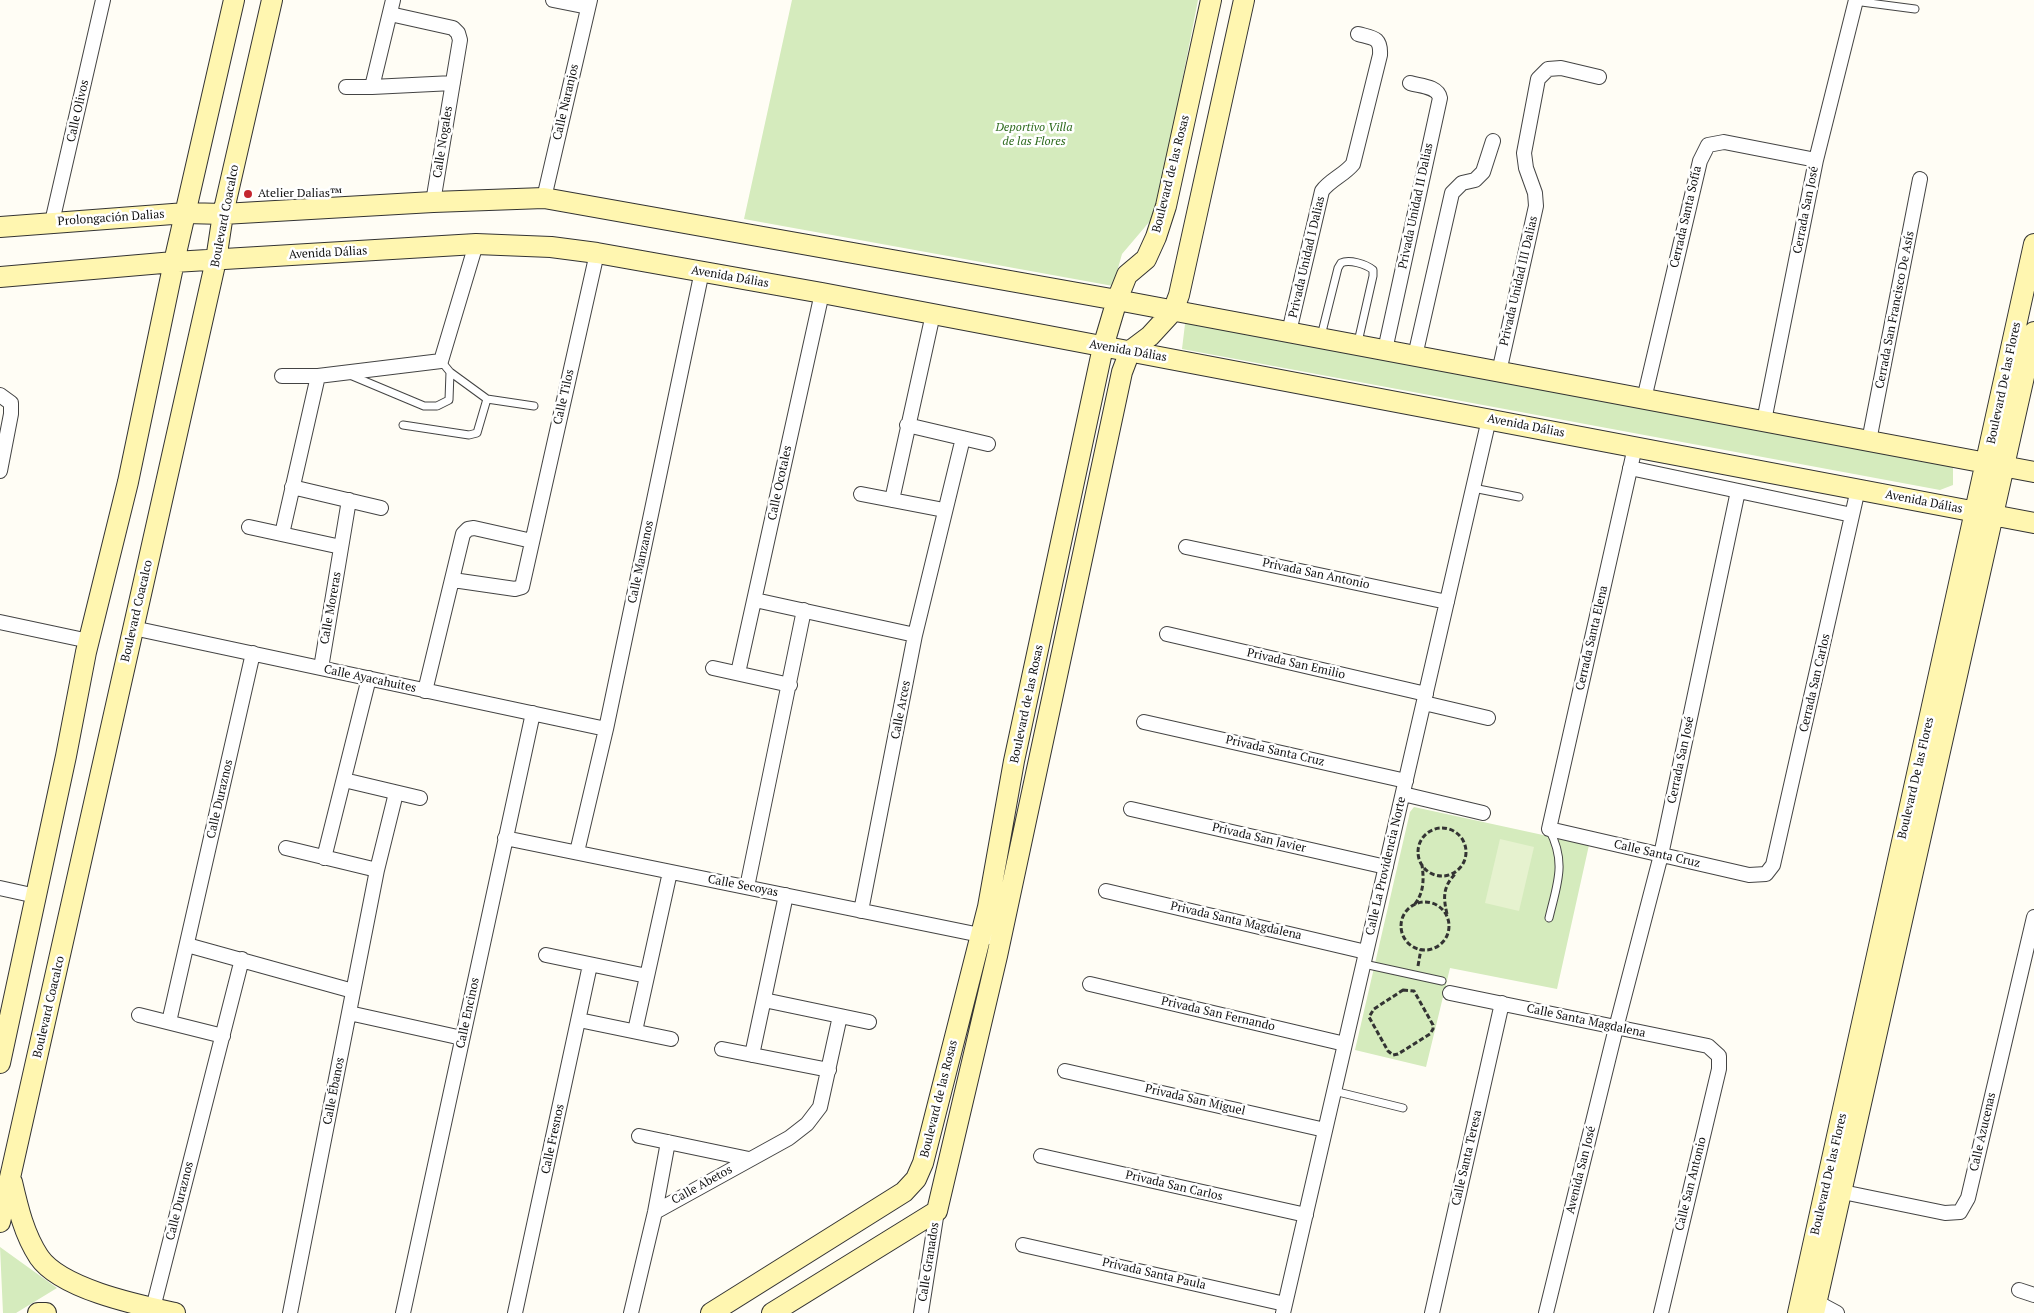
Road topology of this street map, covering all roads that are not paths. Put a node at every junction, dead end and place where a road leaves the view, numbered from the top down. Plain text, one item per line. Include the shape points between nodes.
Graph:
1 (103, 0) edge
2 (234, 0) edge
3 (272, 0) edge
4 (393, 0) edge
5 (553, 0) edge
6 (1211, 0) edge
7 (1244, 0) edge
8 (1854, 0) edge
9 (589, 3) edge
10 (1915, 9) dead end
11 (390, 14) junction
12 (1358, 34) dead end
13 (1598, 77) dead end
14 (453, 83) junction
15 (1410, 83) dead end
16 (346, 87) dead end
17 (372, 87) junction
18 (1494, 141) dead end
19 (1816, 160) junction
20 (1920, 179) dead end
21 (544, 198) junction
22 (433, 202) junction
23 (186, 213) junction
24 (223, 214) junction
25 (52, 222) junction
26 (0, 227) edge
27 (476, 244) junction
28 (2034, 244) edge
29 (597, 253) junction
30 (216, 260) junction
31 (174, 262) junction
32 (702, 272) junction
33 (0, 277) edge
34 (822, 293) junction
35 (1117, 300) junction
36 (1173, 311) junction
37 (934, 314) junction
38 (1289, 332) junction
39 (2034, 332) edge
40 (1320, 338) junction
41 (1357, 345) junction
42 (1103, 347) junction
43 (1385, 350) junction
44 (1130, 351) junction
45 (1415, 356) junction
46 (441, 361) junction
47 (342, 372) junction
48 (450, 372) junction
49 (1498, 372) junction
50 (282, 376) dead end
51 (318, 376) junction
52 (5, 399) edge
53 (488, 399) junction
54 (1644, 399) junction
55 (534, 406) dead end
56 (1489, 419) junction
57 (1764, 421) junction
58 (403, 425) dead end
59 (907, 426) junction
60 (963, 438) junction
61 (1869, 441) junction
62 (988, 444) dead end
63 (1636, 447) junction
64 (1, 462) edge
65 (1995, 465) junction
66 (1630, 468) junction
67 (2034, 472) edge
68 (292, 487) junction
69 (1473, 488) junction
70 (1858, 489) junction
71 (1738, 491) junction
72 (861, 494) dead end
73 (1519, 497) dead end
74 (349, 500) junction
75 (892, 500) junction
76 (381, 508) dead end
77 (944, 510) junction
78 (1984, 513) junction
79 (1852, 515) junction
80 (2034, 523) edge
81 (249, 527) dead end
82 (282, 534) junction
83 (532, 541) junction
84 (341, 547) junction
85 (1186, 547) dead end
86 (453, 580) junction
87 (754, 600) junction
88 (1447, 602) junction
89 (804, 610) junction
90 (0, 622) edge
91 (133, 628) junction
92 (1166, 634) dead end
93 (915, 635) junction
94 (89, 641) junction
95 (253, 653) junction
96 (321, 668) junction
97 (713, 668) dead end
98 (738, 673) junction
99 (369, 678) junction
100 (790, 684) junction
101 (426, 691) junction
102 (1425, 699) junction
103 (533, 714) junction
104 (1488, 718) dead end
105 (1144, 722) dead end
106 (606, 729) junction
107 (344, 780) junction
108 (1404, 787) junction
109 (396, 793) junction
110 (420, 798) dead end
111 (1131, 809) dead end
112 (1483, 813) dead end
113 (1549, 828) junction
114 (505, 838) junction
115 (286, 848) dead end
116 (577, 852) junction
117 (1661, 855) junction
118 (324, 858) junction
119 (1386, 867) junction
120 (377, 870) junction
121 (670, 872) junction
122 (1766, 874) joint
123 (747, 887) junction
124 (0, 888) edge
125 (1106, 891) dead end
126 (786, 895) junction
127 (36, 896) junction
128 (861, 911) junction
129 (1549, 918) dead end
130 (2034, 918) edge
131 (980, 935) junction
132 (1001, 940) junction
133 (187, 945) junction
134 (546, 955) dead end
135 (1365, 958) junction
136 (242, 960) junction
137 (590, 965) junction
138 (647, 976) junction
139 (1090, 984) dead end
140 (1446, 987) joint
141 (353, 991) junction
142 (764, 1000) junction
143 (1502, 1004) junction
144 (349, 1013) junction
145 (139, 1015) dead end
146 (840, 1016) junction
147 (579, 1020) junction
148 (169, 1022) junction
149 (868, 1022) dead end
150 (1616, 1028) junction
151 (635, 1031) junction
152 (222, 1036) junction
153 (462, 1038) junction
154 (671, 1039) dead end
155 (1345, 1044) junction
156 (722, 1049) dead end
157 (752, 1055) junction
158 (1719, 1056) joint
159 (0, 1063) edge
160 (829, 1070) junction
161 (1065, 1071) dead end
162 (1334, 1091) junction
163 (1404, 1108) dead end
164 (1325, 1130) junction
165 (640, 1136) dead end
166 (668, 1142) junction
167 (1041, 1156) dead end
168 (749, 1160) junction
169 (11, 1177) junction
170 (1833, 1190) junction
171 (937, 1211) junction
172 (655, 1212) junction
173 (1306, 1215) junction
174 (0, 1222) edge
175 (1023, 1245) dead end
176 (2019, 1290) dead end
177 (2034, 1294) edge
178 (1811, 1303) edge
179 (153, 1308) junction
180 (1284, 1309) edge
181 (38, 1313) edge
182 (46, 1313) edge
183 (175, 1313) edge
184 (290, 1313) edge
185 (403, 1313) edge
186 (515, 1313) edge
187 (631, 1313) edge
188 (711, 1313) edge
189 (772, 1313) edge
190 (921, 1313) edge
191 (1432, 1313) edge
192 (1546, 1313) edge
193 (1661, 1313) edge
194 (1798, 1313) edge
195 (1837, 1313) edge

1 - 25 street, Calle Olivos
2 - 23 main road
3 - 24 main road, Boulevard Coacalco
4 - 11 street
5 - 9 street, Calle Naranjos
6 - 35 main road, Boulevard de las Rosas via 1161,222 1146,259 1127,275
7 - 36 main road
8 - 10 lane
8 - 19 street, Cerrada San José
9 - 21 street, Calle Naranjos
11 - 14 street, Calle Nogales via 453,28 458,33 460,40
11 - 17 street
12 - 38 street, Privada Unidad I Dalias via 1377,39 1380,55 1353,164 1322,192
13 - 49 street, Privada Unidad III Dalias via 1561,68 1548,70 1538,79 1524,153 1536,206
14 - 17 street
14 - 22 street, Calle Nogales
15 - 43 street, Privada Unidad II Dalias via 1436,90 1440,98
16 - 17 street
18 - 45 street via 1483,172 1475,180 1462,183 1452,194
19 - 54 street, Cerrada Santa Sofía via 1724,142 1708,145 1700,161
19 - 57 street, Cerrada San José
20 - 61 street, Cerrada San Francisco De Asís
21 - 22 main road
21 - 35 main road
22 - 24 main road
23 - 24 main road, Prolongación Dalias
23 - 25 main road, Prolongación Dalias
23 - 31 main road
24 - 30 main road, Boulevard Coacalco
25 - 26 main road, Prolongación Dalias
27 - 29 main road, Avenida Dálias via 551,247
27 - 30 main road, Avenida Dálias
27 - 46 street
28 - 65 main road, Boulevard De las Flores
29 - 32 main road, Avenida Dálias
29 - 83 street, Calle Tilos
30 - 31 main road
30 - 91 main road, Boulevard Coacalco
31 - 33 main road
31 - 94 main road via 128,482
32 - 34 main road, Avenida Dálias
32 - 106 street, Calle Manzanos
34 - 37 main road, Avenida Dálias
34 - 87 street, Calle Ocotales
35 - 36 main road
35 - 42 main road, Boulevard de las Rosas
36 - 38 main road
36 - 44 main road via 1150,336
37 - 42 main road, Avenida Dálias
37 - 59 street
38 - 40 main road
39 - 65 main road, Boulevard De las Flores
40 - 41 main road
40 - 41 lane via 1338,268 1341,262 1346,261 1373,270
41 - 43 main road
42 - 44 main road, Avenida Dálias
42 - 131 main road, Boulevard de las Rosas
43 - 45 main road
44 - 56 main road, Avenida Dálias
44 - 132 main road, Boulevard de las Rosas via 1122,372
45 - 49 main road
46 - 47 street
46 - 48 lane
47 - 48 lane via 424,406 437,406 449,400
47 - 51 street
48 - 53 lane
49 - 54 main road
50 - 51 street
51 - 68 street
52 - 64 street via 11,414
53 - 55 lane
53 - 58 lane via 478,433 469,435
54 - 57 main road
56 - 63 main road, Avenida Dálias
56 - 69 street, Calle La Providencia Norte
57 - 61 main road
59 - 60 street
59 - 75 street
60 - 62 street
60 - 77 street, Calle Arces
61 - 65 main road
63 - 66 street, Cerrada Santa Elena
63 - 70 main road, Avenida Dálias
65 - 67 main road
65 - 78 main road, Boulevard De las Flores
66 - 71 street
66 - 113 street, Cerrada Santa Elena
68 - 74 street
68 - 82 street
69 - 73 lane
69 - 88 street, Calle La Providencia Norte
70 - 78 main road, Avenida Dálias
70 - 79 street, Cerrada San Carlos
71 - 79 street
71 - 117 street, Cerrada San José
72 - 75 street
74 - 76 street
74 - 84 street, Calle Moreras
75 - 77 street
77 - 93 street, Calle Arces
78 - 80 main road, Avenida Dálias
78 - 170 main road, Boulevard De las Flores
79 - 122 street, Cerrada San Carlos via 1774,865
81 - 82 street
82 - 84 street
83 - 86 street, Calle Tilos via 522,587 516,589
83 - 86 street via 468,529 463,534
84 - 96 street, Calle Moreras
85 - 88 street, Privada San Antonio
86 - 101 street
87 - 89 street
87 - 98 street, Calle Ocotales
88 - 102 street, Calle La Providencia Norte
89 - 93 street
89 - 100 street
90 - 94 street
91 - 95 street, Calle Ayacahuites
91 - 169 main road, Boulevard Coacalco
92 - 102 street, Privada San Emilio
93 - 128 street, Calle Arces
94 - 127 main road
95 - 96 street, Calle Ayacahuites
95 - 133 street, Calle Duraznos
96 - 99 street, Calle Ayacahuites
97 - 98 street
98 - 100 street
99 - 101 street, Calle Ayacahuites
99 - 107 street
100 - 123 street
101 - 103 street, Calle Ayacahuites
102 - 104 street, Privada San Emilio
102 - 108 street, Calle La Providencia Norte
103 - 106 street, Calle Ayacahuites
103 - 114 street, Calle Encinos
105 - 108 street, Privada Santa Cruz
106 - 116 street, Calle Manzanos
107 - 109 street
107 - 118 street
108 - 112 street
108 - 119 street, Calle La Providencia Norte
109 - 110 street
109 - 120 street, Calle Ébanos
111 - 119 street, Privada San Javier
113 - 117 street, Calle Santa Cruz
113 - 129 lane via 1556,842 1561,870
114 - 116 street, Calle Secoyas
114 - 153 street, Calle Encinos
115 - 118 street
116 - 121 street, Calle Secoyas
117 - 122 street, Calle Santa Cruz via 1749,875
117 - 150 street, Cerrada San José
118 - 120 street
119 - 135 street, Calle La Providencia Norte
120 - 141 street, Calle Ébanos
121 - 123 street, Calle Secoyas
121 - 138 street
123 - 126 street, Calle Secoyas
124 - 127 street
125 - 135 street, Privada Santa Magdalena
126 - 128 street, Calle Secoyas
126 - 142 street
127 - 159 main road
128 - 131 street, Calle Secoyas
130 - 170 street, Calle Azucenas via 1968,1198 1960,1212 1945,1214
131 - 132 street, Calle Secoyas
131 - 188 main road, Boulevard de las Rosas via 916,1179 890,1202
132 - 171 main road, Boulevard de las Rosas
133 - 136 street
133 - 148 street, Calle Duraznos
134 - 137 street
135 - 140 lane
135 - 155 street, Calle La Providencia Norte
136 - 141 street
136 - 152 street, Calle Duraznos
137 - 138 street
137 - 147 street, Calle Fresnos
138 - 151 street
139 - 155 street, Privada San Fernando
140 - 143 street, Calle Santa Magdalena
141 - 144 street, Calle Ébanos
142 - 146 street
142 - 157 street
143 - 150 street, Calle Santa Magdalena
143 - 191 street, Calle Santa Teresa
144 - 153 street
144 - 184 street, Calle Ébanos
145 - 148 street
146 - 149 street
146 - 160 street, Calle Abetos
147 - 151 street
147 - 186 street, Calle Fresnos
148 - 152 street
150 - 158 street, Calle Santa Magdalena via 1708,1046
150 - 192 street, Avenida San José
151 - 154 street
152 - 179 street, Calle Duraznos
153 - 185 street, Calle Encinos
155 - 162 street, Calle La Providencia Norte
156 - 157 street
157 - 160 street
158 - 193 street, Calle San Antonio via 1719,1069
160 - 168 street, Calle Abetos via 820,1107 807,1124
161 - 164 street, Privada San Miguel
162 - 163 lane
162 - 164 street, Calle La Providencia Norte
164 - 173 street, Calle La Providencia Norte
165 - 166 street, Calle Abetos
166 - 168 street, Calle Abetos
166 - 172 street, Calle Abetos
167 - 173 street, Privada San Carlos
168 - 172 street, Calle Abetos
169 - 174 main road, Boulevard Coacalco
169 - 179 main road via 21,1220 30,1241 40,1259 55,1273 90,1289
170 - 178 main road, Boulevard De las Flores
171 - 189 main road
171 - 190 street, Calle Granados
172 - 187 street, Calle Abetos
173 - 180 street, Calle La Providencia Norte
175 - 180 street, Privada Santa Paula
176 - 177 street
178 - 194 main road, Boulevard De las Flores
178 - 195 street
179 - 183 main road
181 - 182 main road

